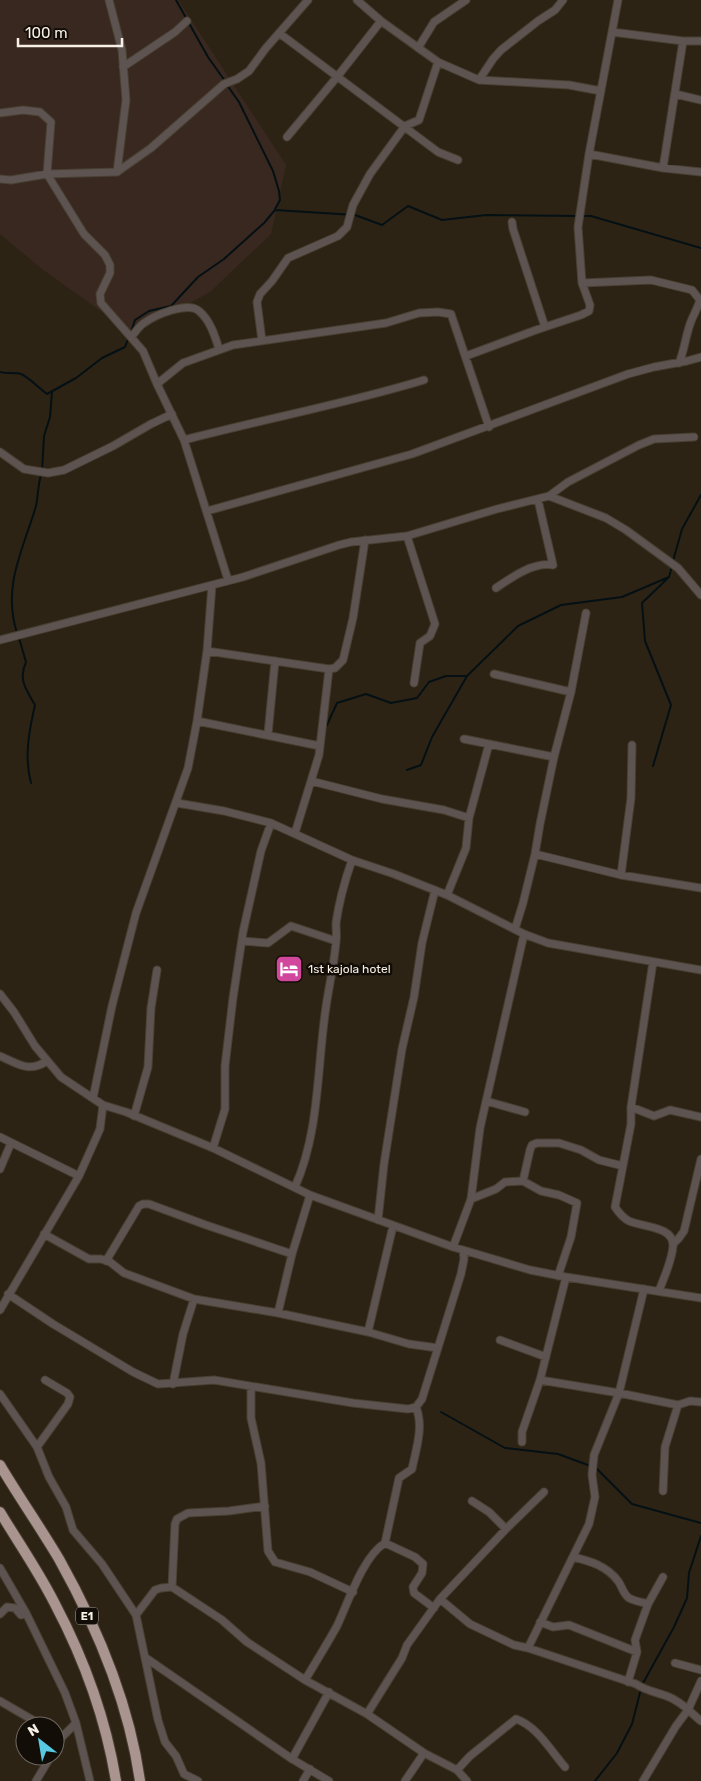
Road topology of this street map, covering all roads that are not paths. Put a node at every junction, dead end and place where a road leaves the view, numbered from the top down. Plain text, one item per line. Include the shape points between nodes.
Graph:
1 (109, 0) edge
2 (308, 0) edge
3 (466, 0) edge
4 (563, 0) edge
5 (618, 0) edge
6 (361, 1) edge
7 (187, 21) dead end
8 (381, 21) junction
9 (612, 32) junction
10 (279, 33) junction
11 (701, 40) edge
12 (683, 41) junction
13 (418, 48) junction
14 (438, 62) junction
15 (123, 67) junction
16 (337, 77) junction
17 (479, 80) junction
18 (601, 91) junction
19 (676, 94) junction
20 (701, 100) edge
21 (0, 113) edge
22 (406, 126) junction
23 (287, 137) dead end
24 (589, 154) junction
25 (458, 160) dead end
26 (663, 168) junction
27 (117, 172) junction
28 (701, 172) edge
29 (47, 174) junction
30 (0, 179) edge
31 (512, 222) dead end
32 (582, 283) junction
33 (545, 327) junction
34 (131, 337) junction
35 (262, 341) junction
36 (219, 349) junction
37 (466, 356) junction
38 (701, 357) edge
39 (679, 363) junction
40 (424, 380) dead end
41 (157, 384) junction
42 (172, 414) junction
43 (489, 427) junction
44 (694, 437) dead end
45 (184, 440) junction
46 (0, 452) edge
47 (549, 496) junction
48 (538, 500) junction
49 (207, 511) junction
50 (407, 536) junction
51 (366, 540) junction
52 (228, 580) junction
53 (212, 585) junction
54 (496, 588) dead end
55 (701, 595) edge
56 (586, 613) dead end
57 (0, 640) edge
58 (207, 651) junction
59 (275, 661) junction
60 (329, 669) junction
61 (494, 674) dead end
62 (414, 683) dead end
63 (571, 692) junction
64 (197, 721) junction
65 (268, 734) junction
66 (464, 739) dead end
67 (489, 744) junction
68 (632, 745) dead end
69 (320, 746) junction
70 (554, 757) junction
71 (311, 781) junction
72 (176, 803) junction
73 (469, 818) junction
74 (271, 824) junction
75 (294, 833) junction
76 (535, 854) junction
77 (352, 860) junction
78 (621, 875) junction
79 (701, 888) edge
80 (435, 890) junction
81 (447, 895) junction
82 (514, 929) junction
83 (524, 934) junction
84 (242, 941) junction
85 (336, 941) junction
86 (653, 962) junction
87 (157, 970) dead end
88 (701, 970) edge
89 (0, 994) edge
90 (0, 1056) edge
91 (47, 1061) junction
92 (93, 1098) junction
93 (486, 1101) junction
94 (103, 1105) junction
95 (631, 1106) junction
96 (525, 1112) dead end
97 (134, 1116) junction
98 (701, 1117) edge
99 (0, 1137) edge
100 (12, 1143) junction
101 (213, 1148) junction
102 (701, 1160) edge
103 (623, 1166) junction
104 (0, 1169) edge
105 (79, 1176) junction
106 (523, 1181) junction
107 (295, 1187) junction
108 (310, 1195) junction
109 (471, 1199) junction
110 (378, 1220) junction
111 (394, 1226) junction
112 (44, 1234) junction
113 (673, 1244) junction
114 (454, 1247) junction
115 (463, 1250) junction
116 (292, 1254) junction
117 (106, 1261) junction
118 (558, 1276) junction
119 (566, 1277) junction
120 (644, 1289) junction
121 (659, 1291) junction
122 (8, 1294) junction
123 (194, 1298) junction
124 (701, 1298) edge
125 (0, 1310) edge
126 (278, 1313) junction
127 (368, 1332) junction
128 (500, 1340) dead end
129 (438, 1348) junction
130 (546, 1357) junction
131 (45, 1380) dead end
132 (540, 1380) junction
133 (173, 1384) junction
134 (250, 1387) junction
135 (619, 1393) junction
136 (0, 1394) edge
137 (701, 1402) edge
138 (678, 1405) junction
139 (416, 1407) junction
140 (522, 1442) dead end
141 (37, 1447) junction
142 (0, 1465) edge
143 (663, 1491) dead end
144 (544, 1492) dead end
145 (472, 1501) dead end
146 (265, 1506) junction
147 (0, 1512) edge
148 (506, 1529) junction
149 (385, 1543) junction
150 (573, 1557) junction
151 (0, 1568) edge
152 (663, 1577) dead end
153 (172, 1587) junction
154 (353, 1592) junction
155 (440, 1599) junction
156 (648, 1604) junction
157 (434, 1608) junction
158 (26, 1613) junction
159 (0, 1614) edge
160 (136, 1615) junction
161 (540, 1622) junction
162 (528, 1648) junction
163 (637, 1652) junction
164 (146, 1658) junction
165 (675, 1663) dead end
166 (701, 1670) edge
167 (305, 1680) junction
168 (701, 1681) edge
169 (632, 1683) junction
170 (329, 1692) junction
171 (0, 1701) edge
172 (688, 1710) junction
173 (367, 1714) junction
174 (26, 1716) edge
175 (701, 1721) edge
176 (76, 1723) junction
177 (65, 1734) edge
178 (424, 1753) junction
179 (292, 1759) junction
180 (45, 1766) edge
181 (565, 1767) dead end
182 (310, 1769) junction
183 (457, 1770) junction
184 (36, 1781) edge
185 (90, 1781) edge
186 (116, 1781) edge
187 (140, 1781) edge
188 (198, 1781) edge
189 (303, 1781) edge
190 (329, 1781) edge
191 (405, 1781) edge
192 (467, 1781) edge
193 (643, 1781) edge

1 - 15 street
2 - 10 street
3 - 13 street via 434,22
4 - 17 street via 555,10 501,50
5 - 9 street
6 - 8 street
7 - 15 street
8 - 13 street
8 - 16 street
9 - 12 street
9 - 18 street
10 - 16 street
10 - 27 street via 249,71 226,82 151,148
11 - 12 street
12 - 19 street
13 - 14 street
14 - 17 street
14 - 22 street via 419,120
15 - 27 street via 126,100
16 - 22 street
16 - 23 street
17 - 18 street via 569,85
18 - 24 street
19 - 20 street
19 - 26 street
21 - 29 street via 40,112 51,122
22 - 25 street via 438,152
22 - 35 street via 370,174 353,204 347,227 338,236 288,258 260,294 257,302
24 - 26 street
24 - 32 street via 578,227
26 - 28 street
27 - 29 street
29 - 30 street
29 - 34 street via 84,234 105,255 110,272 100,294 101,304
31 - 33 street
32 - 33 street via 589,311
32 - 39 street via 651,280 692,290 700,300
33 - 37 street
34 - 36 street via 151,319 167,311 190,307 199,311 213,330
34 - 41 street via 143,351
35 - 36 street
35 - 37 street via 438,312 451,314
36 - 41 street via 183,363
37 - 43 street
38 - 39 street
39 - 43 street via 628,374
40 - 45 street
41 - 42 street
42 - 45 street
42 - 46 street via 75,466 48,473 24,469
43 - 49 street via 412,454
44 - 47 street via 654,439 639,445 568,482
45 - 49 street
47 - 48 street
47 - 55 street via 606,518 626,530 678,568
48 - 50 street
48 - 54 street via 553,565 530,569
49 - 52 street
50 - 51 street
50 - 62 street via 435,624 430,636 420,643
51 - 52 street via 339,545
51 - 60 street via 343,660
52 - 53 street
53 - 57 street
53 - 58 street
56 - 63 street
58 - 59 street
58 - 64 street
59 - 60 street
59 - 65 street
60 - 69 street
61 - 63 street
63 - 70 street
64 - 65 street
64 - 72 street via 188,768
65 - 69 street
66 - 67 street
67 - 70 street
67 - 73 street
68 - 78 street via 631,798
69 - 71 street
70 - 76 street
71 - 73 street
71 - 75 street
72 - 74 street via 224,811
72 - 92 street via 136,913
73 - 81 street via 466,848
74 - 75 street
74 - 84 street via 261,850
75 - 77 street
76 - 78 street
76 - 82 street
77 - 80 street
77 - 85 street via 340,900
78 - 79 street
80 - 81 street
80 - 110 street via 402,1049
81 - 82 street
82 - 83 street
83 - 86 street via 548,943
83 - 93 street
84 - 85 street via 268,943 291,926
84 - 101 street via 225,1066 225,1109
85 - 107 street via 308,1152
86 - 88 street
86 - 95 street
87 - 97 street via 148,1067
89 - 91 street
90 - 91 street via 25,1067 38,1067
91 - 92 street via 68,1083
92 - 94 street
93 - 96 street
93 - 109 street
94 - 97 street
94 - 105 street via 100,1129
95 - 98 street via 654,1116 670,1110
95 - 103 street
97 - 101 street
99 - 100 street
100 - 104 street
100 - 105 street
101 - 107 street
102 - 113 street via 684,1231
103 - 106 street via 559,1143 537,1143 530,1150
103 - 113 street via 616,1207 618,1212 629,1221 664,1231
105 - 112 street
106 - 109 street via 505,1182
106 - 118 street via 577,1203 571,1237
107 - 108 street
108 - 110 street
108 - 116 street
109 - 114 street
110 - 111 street
111 - 114 street
111 - 127 street
112 - 117 street via 89,1259
112 - 122 street
113 - 121 street
114 - 115 street
115 - 118 street
115 - 129 street via 464,1259
116 - 117 street via 144,1204 139,1206
116 - 126 street
117 - 123 street via 124,1273
118 - 119 street
119 - 120 street
119 - 130 street
120 - 121 street
120 - 135 street
121 - 124 street
122 - 125 street
122 - 133 street via 133,1372 158,1384
123 - 126 street
123 - 133 street
126 - 127 street
127 - 129 street via 409,1344
128 - 130 street
129 - 139 street via 422,1399
130 - 132 street
131 - 141 street via 70,1397
132 - 135 street
132 - 140 street via 522,1432
133 - 134 street via 214,1380
134 - 139 street via 370,1406
134 - 146 street via 251,1418 261,1464
135 - 138 street
135 - 150 street via 594,1455 595,1497 589,1524
136 - 141 street
137 - 138 street
138 - 143 street via 665,1447
139 - 149 street via 420,1420 412,1469 399,1478
141 - 160 street via 73,1530 102,1564
142 - 187 highway, E1 via 58,1559 101,1644 131,1739
144 - 148 street
145 - 148 street
146 - 153 street via 188,1513 177,1520
146 - 154 street via 266,1542 275,1562 310,1572
147 - 186 highway, E1 via 70,1634 99,1710
148 - 155 street
149 - 154 street via 366,1562
149 - 157 street via 423,1564 414,1593
150 - 156 street via 605,1569 629,1597
150 - 161 street
151 - 158 street
152 - 156 street
153 - 160 street via 155,1590
153 - 167 street
154 - 167 street
155 - 157 street
155 - 162 street via 470,1624 514,1646
156 - 163 street via 635,1640
157 - 173 street via 407,1645
158 - 159 street via 21,1615 15,1608 8,1607
158 - 176 street via 66,1693
160 - 164 street
161 - 162 street
161 - 163 street via 553,1627 569,1625
162 - 169 street
163 - 169 street
164 - 179 street
164 - 188 street via 165,1742 184,1774
165 - 166 street
167 - 170 street
168 - 172 street
169 - 172 street via 670,1697
170 - 173 street
170 - 179 street
171 - 174 street
172 - 175 street
172 - 193 street
173 - 178 street
176 - 177 street
176 - 185 street
178 - 183 street
178 - 191 street
179 - 182 street
180 - 184 street
181 - 183 street via 537,1733 516,1718
182 - 189 street
182 - 190 street
183 - 192 street

